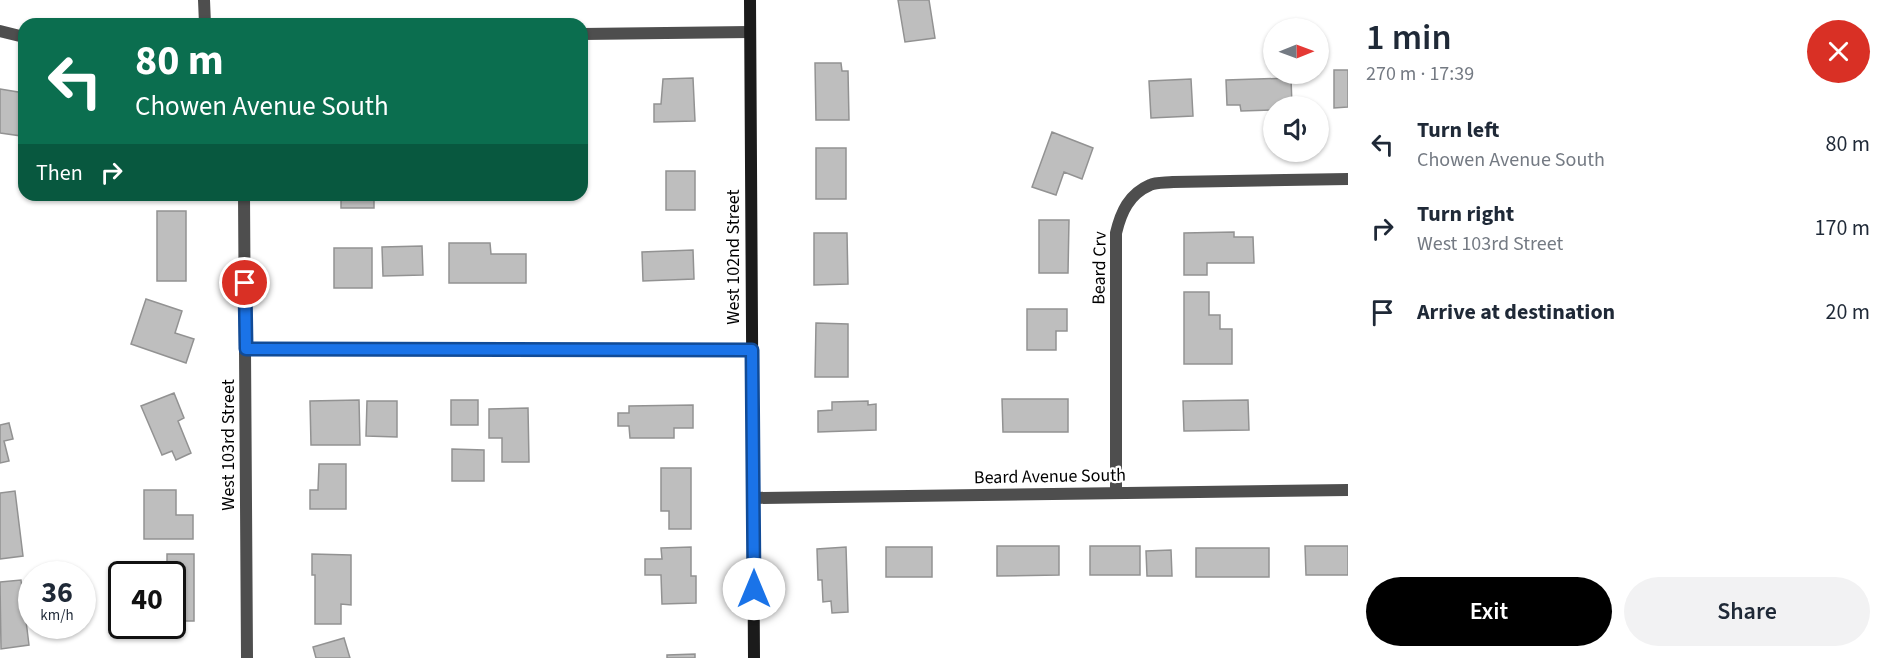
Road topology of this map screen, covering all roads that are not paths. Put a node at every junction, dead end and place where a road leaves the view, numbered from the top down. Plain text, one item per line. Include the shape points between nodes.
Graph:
1 (204, 0) edge
2 (750, 0) edge
3 (205, 18) edge
4 (0, 31) edge
5 (750, 32) junction
6 (588, 34) edge
7 (18, 36) edge
8 (1348, 179) edge
9 (244, 201) edge
10 (246, 349) junction
11 (752, 350) junction
12 (1348, 490) edge
13 (1116, 493) junction
14 (753, 498) junction
15 (247, 658) edge
16 (754, 658) edge

1 - 3 street
2 - 5 street, West 102nd Street
4 - 7 street
5 - 6 street
5 - 11 street, West 102nd Street
8 - 13 street, Beard Crv via 1173,182 1151,184 1133,195 1121,212 1116,233
9 - 10 street, West 103rd Street
10 - 11 street
10 - 15 street, West 103rd Street
11 - 14 street, West 102nd Street
12 - 13 street, Beard Avenue South
13 - 14 street, Beard Avenue South
14 - 16 street, West 102nd Street

